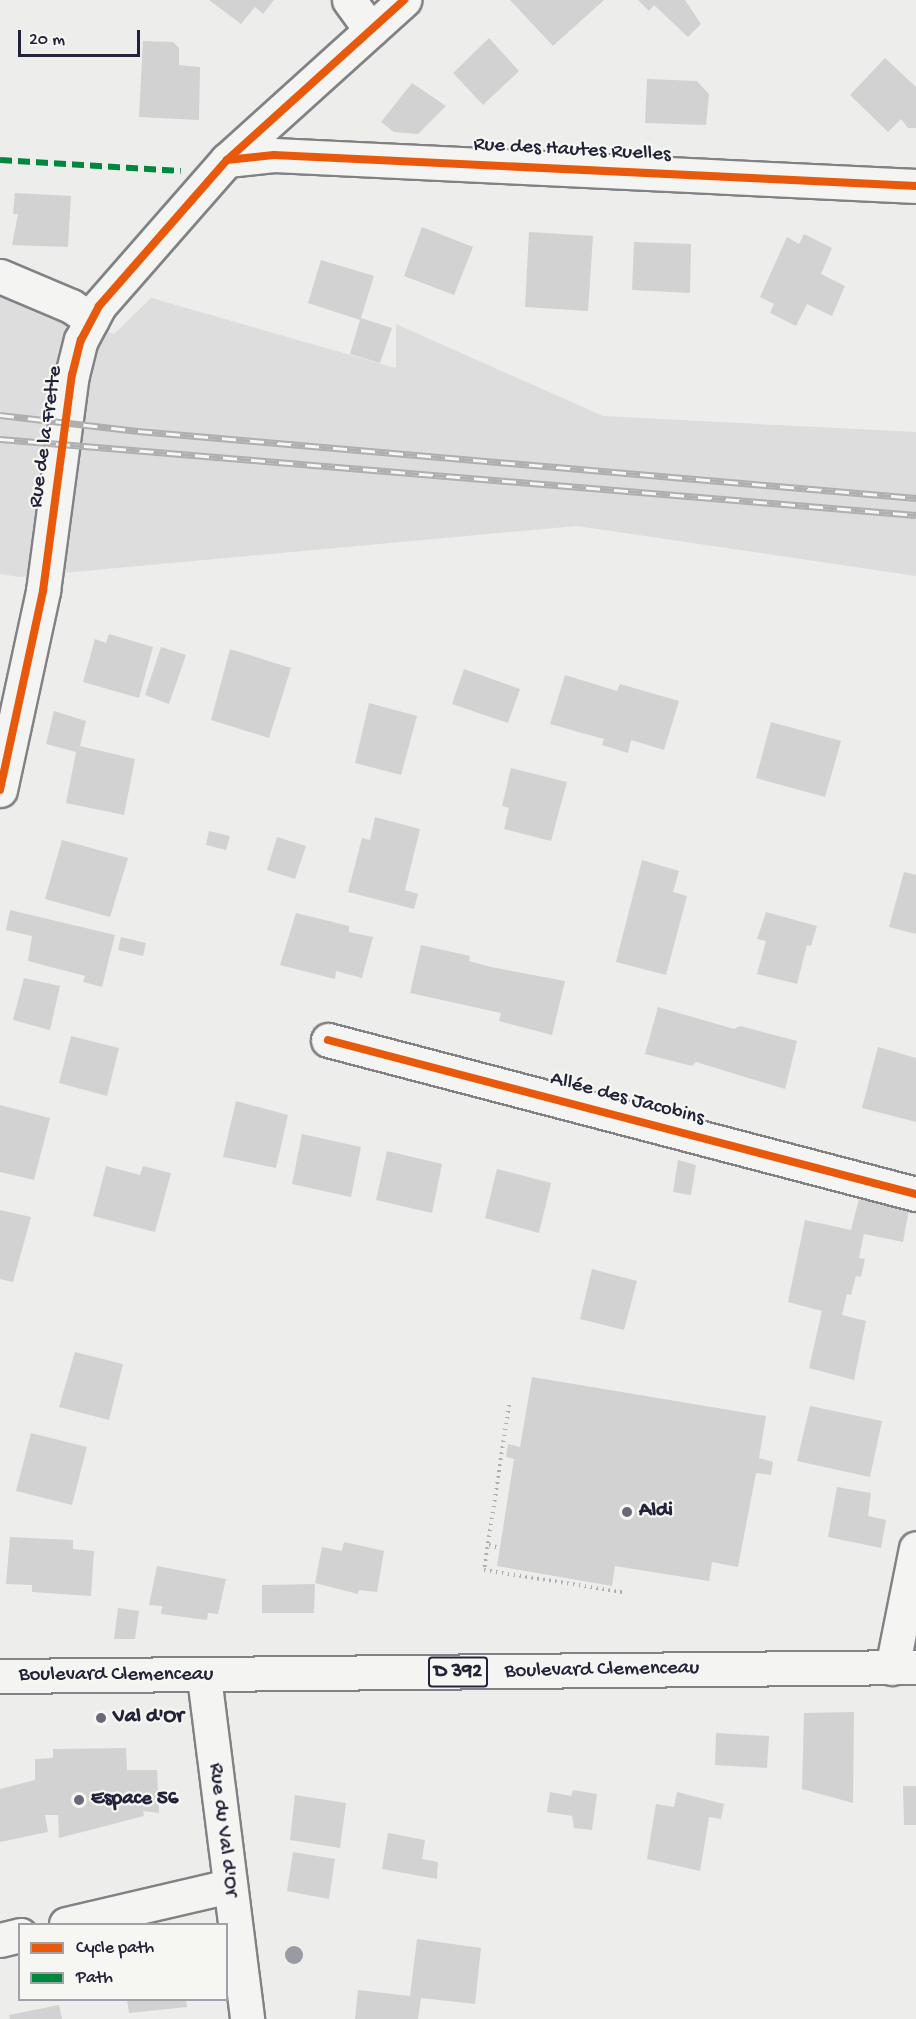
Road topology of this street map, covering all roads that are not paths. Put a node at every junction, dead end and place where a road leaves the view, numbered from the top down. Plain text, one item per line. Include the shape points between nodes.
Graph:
1 (348, 0) edge
2 (404, 0) edge
3 (372, 30) junction
4 (227, 160) junction
5 (916, 186) edge
6 (0, 276) edge
7 (92, 320) junction
8 (0, 790) edge
9 (328, 1040) dead end
10 (916, 1194) edge
11 (916, 1548) edge
12 (904, 1668) edge
13 (0, 1676) edge
14 (204, 1677) junction
15 (230, 1886) junction
16 (70, 1923) edge
17 (18, 1936) edge
18 (0, 1940) edge
19 (247, 2019) edge

1 - 3 street
2 - 3 street, Rue de la Frette
3 - 4 street, Rue de la Frette
4 - 5 street, Rue des Hautes Ruelles via 274,155
4 - 7 street, Rue de la Frette via 99,306
6 - 7 street via 71,306
7 - 8 street, Rue de la Frette via 81,340 72,375 43,591
9 - 10 street, Allée des Jacobins
11 - 12 street
12 - 14 street, Boulevard Clemenceau / D 392
13 - 14 street, Boulevard Clemenceau / D 392
14 - 15 street, Rue du Val d'Or
15 - 16 street
15 - 19 street, Rue du Val d'Or
17 - 18 street

